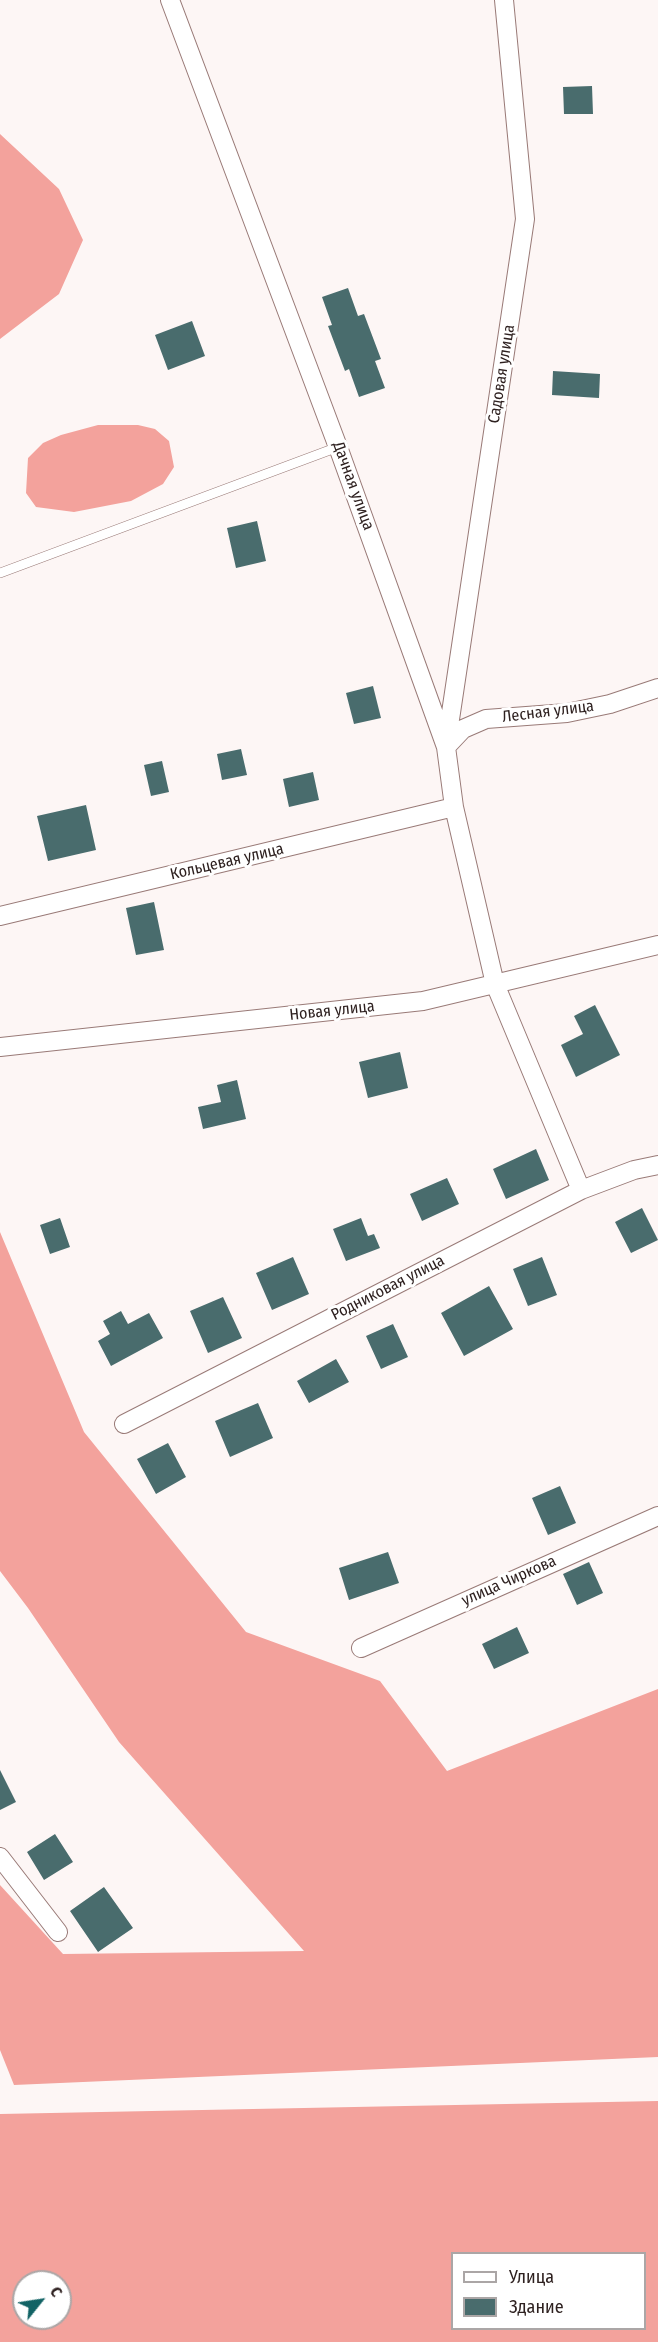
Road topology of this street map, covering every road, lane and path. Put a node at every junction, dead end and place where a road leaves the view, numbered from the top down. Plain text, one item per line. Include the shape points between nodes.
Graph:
1 (170, 0) edge
2 (504, 0) edge
3 (338, 447) junction
4 (0, 573) edge
5 (658, 688) edge
6 (446, 747) junction
7 (454, 807) junction
8 (0, 916) edge
9 (658, 945) edge
10 (495, 984) junction
11 (0, 1047) edge
12 (658, 1165) edge
13 (581, 1190) junction
14 (123, 1424) dead end
15 (658, 1516) edge
16 (361, 1648) dead end
17 (0, 1857) edge
18 (58, 1932) dead end

1 - 3 street, Дачная улица
2 - 6 street, Садовая улица via 525,219
3 - 4 lane
3 - 6 street, Дачная улица
5 - 6 street, Лесная улица via 567,713 486,719 463,729
6 - 7 street, Дачная улица
7 - 8 street, Кольцевая улица
7 - 10 street, Дачная улица
9 - 10 street, Новая улица
10 - 11 street, Новая улица via 423,1001
10 - 13 street, Дачная улица
12 - 13 street, Родниковая улица
13 - 14 street, Родниковая улица
15 - 16 street, улица Чиркова
17 - 18 street

